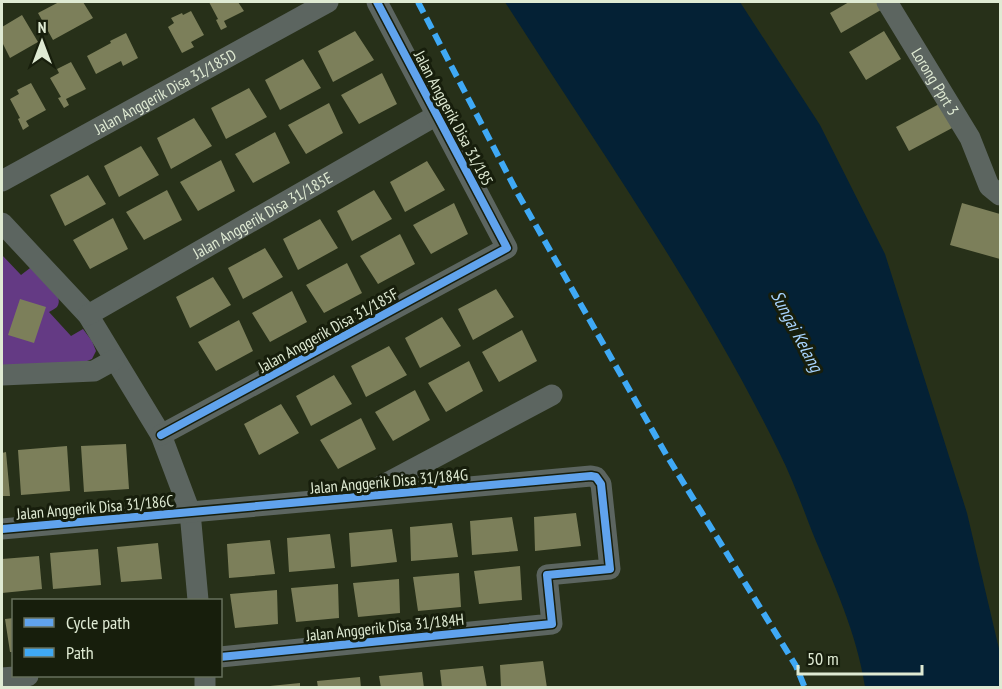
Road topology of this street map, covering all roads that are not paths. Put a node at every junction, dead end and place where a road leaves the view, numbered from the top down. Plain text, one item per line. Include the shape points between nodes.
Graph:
1 (328, 2) edge
2 (377, 2) edge
3 (887, 2) edge
4 (437, 115) junction
5 (2, 181) edge
6 (1000, 195) edge
7 (2, 223) edge
8 (507, 248) joint
9 (88, 315) junction
10 (114, 360) junction
11 (2, 375) edge
12 (552, 395) dead end
13 (161, 435) junction
14 (361, 496) junction
15 (190, 512) junction
16 (2, 529) edge
17 (198, 599) edge
18 (552, 624) joint
19 (222, 657) edge

1 - 5 street, Jalan Anggerik Disa 31/185D
2 - 4 street, Jalan Anggerik Disa 31/185
3 - 6 street, Lorong Pprt 3 via 970,138 989,186
4 - 8 street, Jalan Anggerik Disa 31/185
4 - 9 street, Jalan Anggerik Disa 31/185E
7 - 9 street
8 - 13 street, Jalan Anggerik Disa 31/185F
9 - 10 street
10 - 11 street via 94,371
10 - 13 street
12 - 14 street, Jalan Anggerik Disa 31/184G
13 - 15 street
14 - 15 street, Jalan Anggerik Disa 31/184G
14 - 18 street, Jalan Anggerik Disa 31/184G via 596,477 601,484 610,569 547,575
15 - 16 street, Jalan Anggerik Disa 31/186C
15 - 17 street
18 - 19 street, Jalan Anggerik Disa 31/184H

